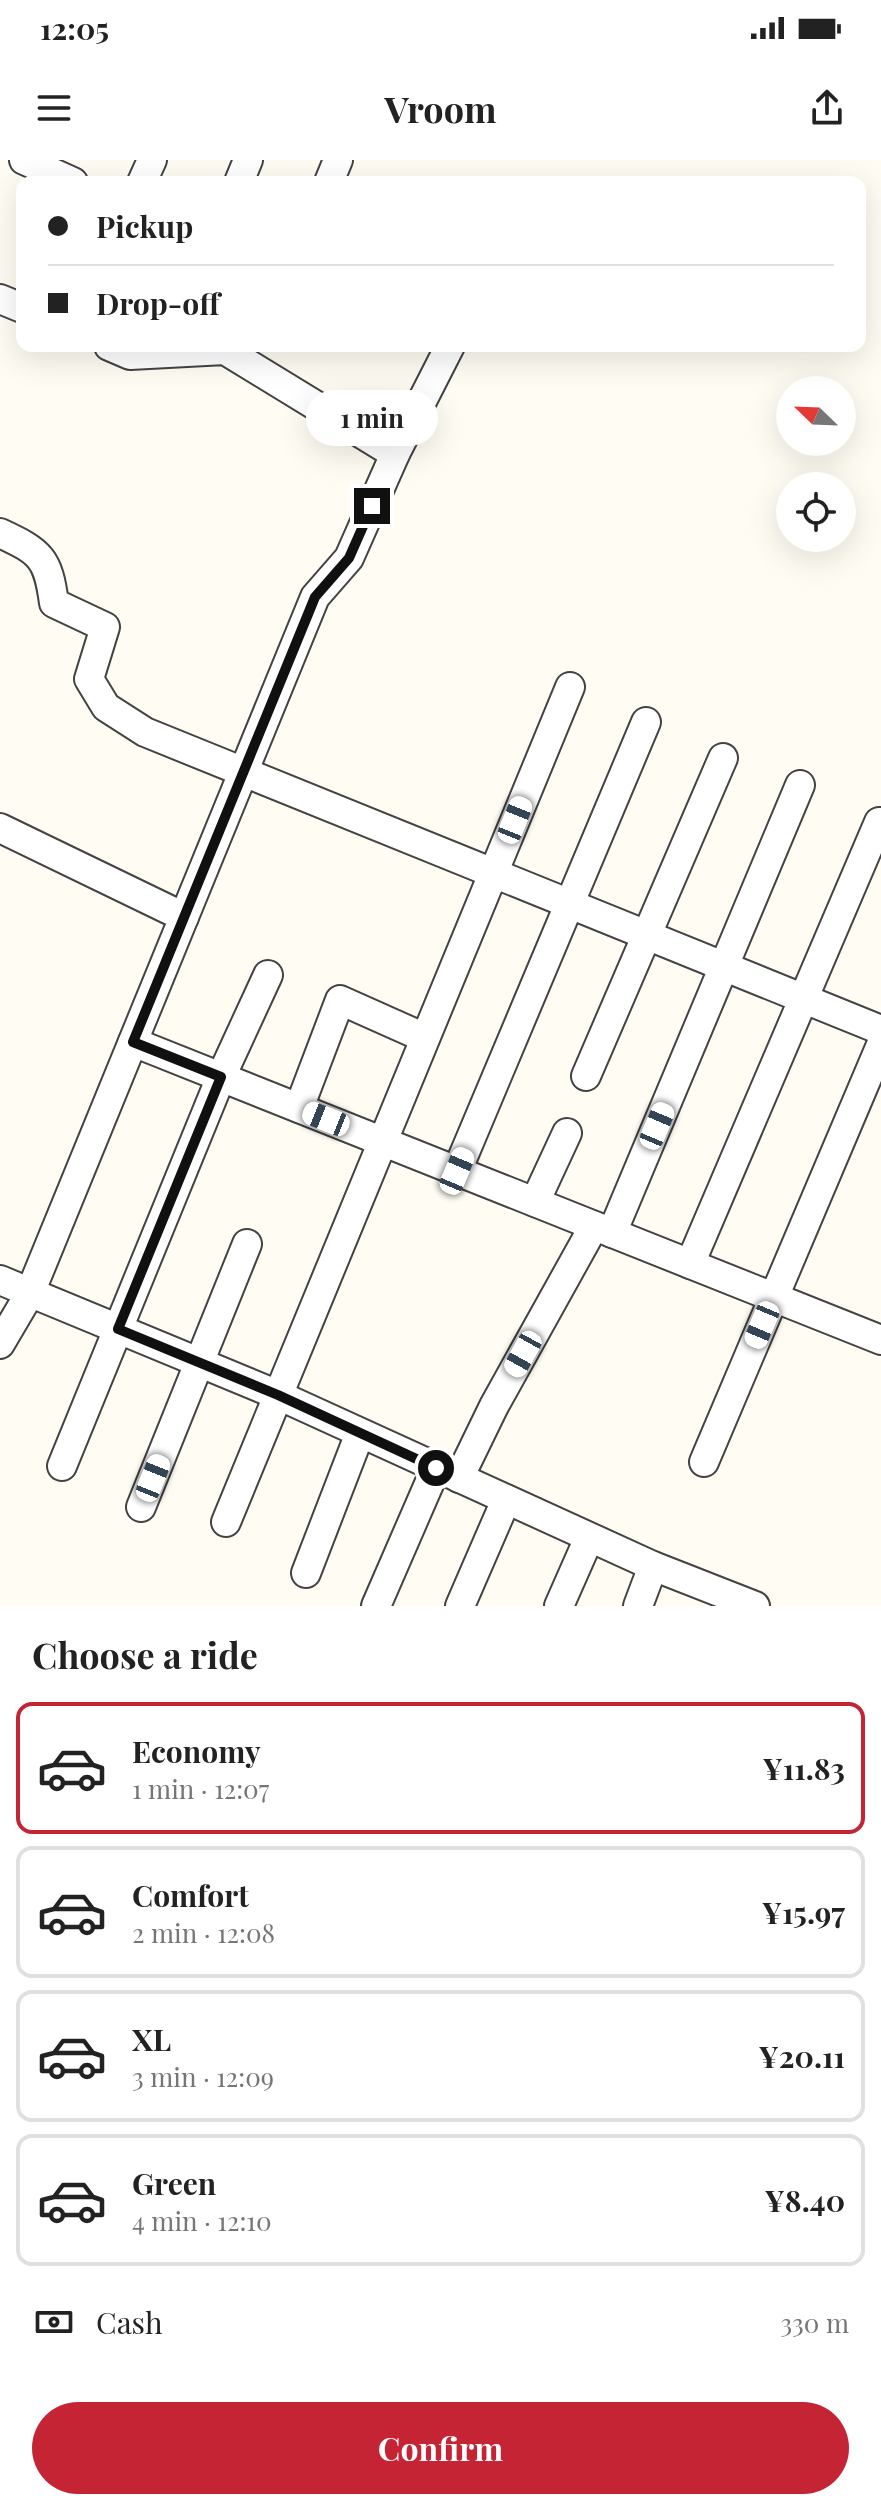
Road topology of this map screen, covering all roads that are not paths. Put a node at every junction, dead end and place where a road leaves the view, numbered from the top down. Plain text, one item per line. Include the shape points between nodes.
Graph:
1 (123, 352) edge
2 (187, 352) edge
3 (228, 352) edge
4 (447, 352) edge
5 (395, 454) junction
6 (0, 533) edge
7 (570, 687) dead end
8 (646, 722) dead end
9 (723, 758) dead end
10 (244, 772) junction
11 (800, 785) dead end
12 (879, 822) dead end
13 (0, 828) edge
14 (493, 873) junction
15 (569, 904) junction
16 (184, 917) junction
17 (647, 935) junction
18 (724, 966) junction
19 (268, 975) dead end
20 (803, 998) junction
21 (881, 1030) edge
22 (425, 1038) junction
23 (133, 1042) junction
24 (881, 1045) edge
25 (586, 1076) dead end
26 (221, 1077) junction
27 (299, 1108) junction
28 (567, 1133) dead end
29 (382, 1141) junction
30 (457, 1171) junction
31 (535, 1202) junction
32 (603, 1229) junction
33 (247, 1244) dead end
34 (690, 1264) junction
35 (0, 1280) edge
36 (30, 1293) junction
37 (774, 1297) junction
38 (118, 1329) junction
39 (881, 1340) edge
40 (0, 1344) edge
41 (199, 1363) junction
42 (278, 1395) junction
43 (360, 1433) junction
44 (704, 1462) dead end
45 (62, 1466) dead end
46 (447, 1473) junction
47 (506, 1500) junction
48 (141, 1507) dead end
49 (226, 1522) dead end
50 (589, 1538) junction
51 (653, 1566) junction
52 (306, 1573) dead end
53 (376, 1606) edge
54 (460, 1606) edge
55 (559, 1606) edge
56 (638, 1606) edge
57 (755, 1606) edge

1 - 2 street
3 - 5 street
4 - 5 street
5 - 10 street via 349,558 315,597
6 - 10 street via 31,547 49,567 54,603 105,627 89,679 106,707 145,732
7 - 14 street
8 - 15 street
9 - 17 street
10 - 14 street
10 - 16 street
11 - 18 street
12 - 20 street
13 - 16 street
14 - 15 street
14 - 22 street
15 - 17 street
15 - 30 street
16 - 23 street
17 - 18 street
17 - 25 street
18 - 20 street
18 - 32 street
19 - 26 street
20 - 21 street
20 - 34 street
22 - 27 street via 340,1000
22 - 29 street
23 - 26 street
23 - 36 street
24 - 37 street
26 - 27 street
26 - 38 street
27 - 29 street
28 - 31 street
29 - 30 street
29 - 42 street
30 - 31 street
31 - 32 street
32 - 34 street
32 - 46 street
33 - 41 street
34 - 37 street
35 - 36 street
36 - 38 street
36 - 40 street
37 - 39 street
37 - 44 street
38 - 41 street
38 - 45 street
41 - 42 street
41 - 48 street
42 - 43 street
42 - 49 street
43 - 46 street
43 - 52 street
46 - 47 street
46 - 53 street
47 - 50 street
47 - 54 street
50 - 51 street
50 - 55 street
51 - 56 street
51 - 57 street

